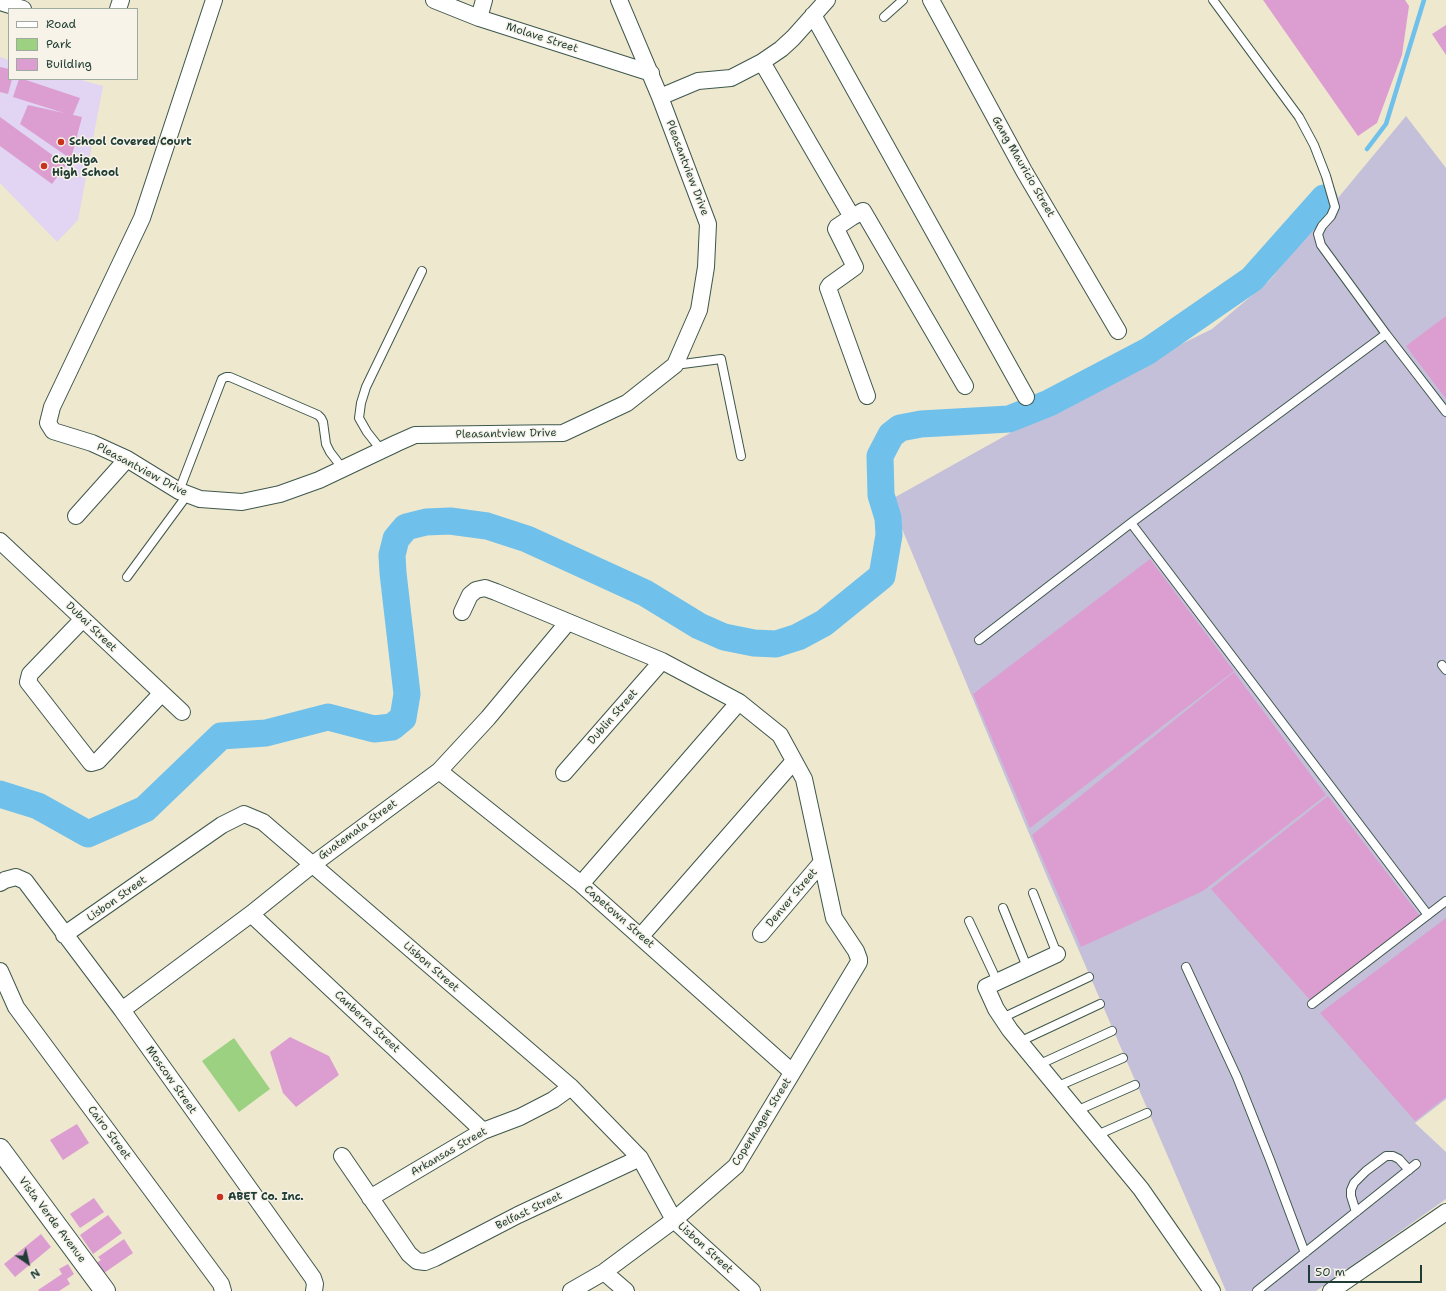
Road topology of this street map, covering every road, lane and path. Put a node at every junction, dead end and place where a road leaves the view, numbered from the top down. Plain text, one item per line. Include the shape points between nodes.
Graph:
1 (214, 0) edge
2 (434, 0) edge
3 (484, 0) edge
4 (619, 0) edge
5 (827, 0) edge
6 (903, 0) edge
7 (931, 0) edge
8 (1213, 0) edge
9 (0, 2) edge
10 (20, 8) edge
11 (813, 15) junction
12 (884, 17) dead end
13 (479, 18) junction
14 (762, 62) junction
15 (651, 73) junction
16 (660, 97) junction
17 (852, 217) junction
18 (422, 271) dead end
19 (1118, 331) dead end
20 (1386, 334) junction
21 (675, 365) junction
22 (965, 386) dead end
23 (867, 396) dead end
24 (1026, 397) dead end
25 (1446, 412) edge
26 (382, 451) junction
27 (741, 456) dead end
28 (127, 459) junction
29 (343, 469) junction
30 (184, 493) junction
31 (76, 516) dead end
32 (1131, 523) junction
33 (0, 541) edge
34 (127, 577) dead end
35 (462, 612) dead end
36 (83, 619) junction
37 (568, 622) junction
38 (979, 640) dead end
39 (662, 661) junction
40 (161, 694) junction
41 (739, 702) junction
42 (182, 712) dead end
43 (794, 761) junction
44 (439, 771) junction
45 (564, 773) dead end
46 (822, 862) junction
47 (312, 865) junction
48 (0, 883) edge
49 (581, 884) junction
50 (1033, 893) dead end
51 (1446, 901) edge
52 (1003, 908) dead end
53 (251, 914) junction
54 (1428, 915) junction
55 (969, 921) dead end
56 (762, 934) dead end
57 (64, 935) junction
58 (641, 936) junction
59 (1058, 954) joint
60 (1027, 967) junction
61 (1186, 967) dead end
62 (0, 971) edge
63 (1089, 977) dead end
64 (998, 981) junction
65 (1100, 1004) dead end
66 (1312, 1004) dead end
67 (122, 1010) junction
68 (1002, 1018) junction
69 (1112, 1031) dead end
70 (1019, 1042) junction
71 (1123, 1058) dead end
72 (1038, 1065) junction
73 (792, 1072) junction
74 (1135, 1085) dead end
75 (571, 1087) junction
76 (1056, 1087) junction
77 (1076, 1111) junction
78 (1147, 1113) dead end
79 (483, 1131) junction
80 (1097, 1135) junction
81 (0, 1149) edge
82 (342, 1156) dead end
83 (640, 1158) junction
84 (1416, 1164) dead end
85 (1409, 1170) junction
86 (370, 1198) junction
87 (1356, 1212) junction
88 (1446, 1212) edge
89 (674, 1220) junction
90 (1305, 1253) junction
91 (604, 1272) junction
92 (105, 1291) edge
93 (223, 1291) edge
94 (314, 1291) edge
95 (571, 1291) edge
96 (626, 1291) edge
97 (752, 1291) edge
98 (1212, 1291) edge
99 (1257, 1291) edge
100 (1331, 1291) edge

1 - 28 street, Pleasantview Drive via 142,218 52,407 48,423 53,431 92,443
2 - 13 street, Molave Street
3 - 13 street
4 - 15 street, Pleasantview Drive
5 - 11 street
6 - 12 lane
7 - 19 street, Gang Mauricio Street via 1024,171
8 - 20 lane via 1299,117 1314,145 1335,207 1318,234 1321,245
9 - 10 street
11 - 14 street via 793,38
11 - 24 street
13 - 15 street, Molave Street
14 - 16 street via 731,78 698,81
14 - 17 street
15 - 16 street, Pleasantview Drive
16 - 21 street, Pleasantview Drive via 708,224 706,267 699,310
17 - 22 street via 863,211
17 - 23 street via 836,229 855,268 828,288
18 - 26 lane via 366,387 361,403 359,418
20 - 25 lane
20 - 32 lane
21 - 26 street, Pleasantview Drive via 627,403 563,433 416,436
21 - 27 lane via 721,359
26 - 29 street, Pleasantview Drive
28 - 30 street, Pleasantview Drive
28 - 31 street
29 - 30 street, Pleasantview Drive via 280,494 242,502 200,499
29 - 30 lane via 326,444 321,418 318,415 226,377 222,380
30 - 34 lane
32 - 38 lane
32 - 54 lane
33 - 36 street, Dubai Street
35 - 37 street via 470,595 476,590 486,588
36 - 40 street, Dubai Street
36 - 40 street via 30,674 28,682 91,763 98,761
37 - 39 street
37 - 44 street, Guatemala Street via 488,718
39 - 41 street
39 - 45 street, Dublin Street
40 - 42 street, Dubai Street
41 - 43 street via 780,736
41 - 49 street
43 - 46 street via 804,779
43 - 58 street
44 - 47 street, Guatemala Street
44 - 49 street, Capetown Street
46 - 56 street, Denver Street
46 - 73 street, Copenhagen Street via 834,918 856,951 859,962
47 - 53 street, Guatemala Street
47 - 57 street, Lisbon Street via 263,822 244,814 222,825
47 - 75 street, Lisbon Street
48 - 57 street, Moscow Street via 16,877 25,881
49 - 58 street, Capetown Street
50 - 59 lane
51 - 54 lane
52 - 60 lane
53 - 67 street, Guatemala Street
53 - 79 street, Canberra Street
54 - 66 lane
55 - 64 lane
57 - 67 street, Moscow Street
58 - 73 street, Capetown Street
59 - 60 street
60 - 64 street
61 - 90 lane via 1237,1077
62 - 93 street, Cairo Street via 16,1007 221,1284
63 - 68 lane
64 - 68 street via 986,988
65 - 70 lane
67 - 94 street, Moscow Street via 313,1278
68 - 70 street
69 - 72 lane
70 - 72 street
71 - 76 lane
72 - 76 street
73 - 89 street, Copenhagen Street via 736,1166
74 - 77 lane
75 - 79 street, Arkansas Street via 553,1100 520,1117
75 - 83 street, Lisbon Street
76 - 77 street
77 - 80 street
78 - 80 lane
79 - 86 street, Arkansas Street
80 - 98 street via 1141,1189
81 - 92 street, Vista Verde Avenue
82 - 86 street
83 - 86 street, Belfast Street via 424,1262 417,1261 409,1254
83 - 89 street, Lisbon Street
84 - 85 lane
85 - 87 lane
85 - 87 lane via 1393,1156 1386,1156 1378,1161 1354,1183 1351,1196
87 - 90 lane
88 - 100 street
89 - 91 street, Copenhagen Street
89 - 97 street, Lisbon Street
90 - 99 lane
91 - 95 street, Copenhagen Street
91 - 96 street

